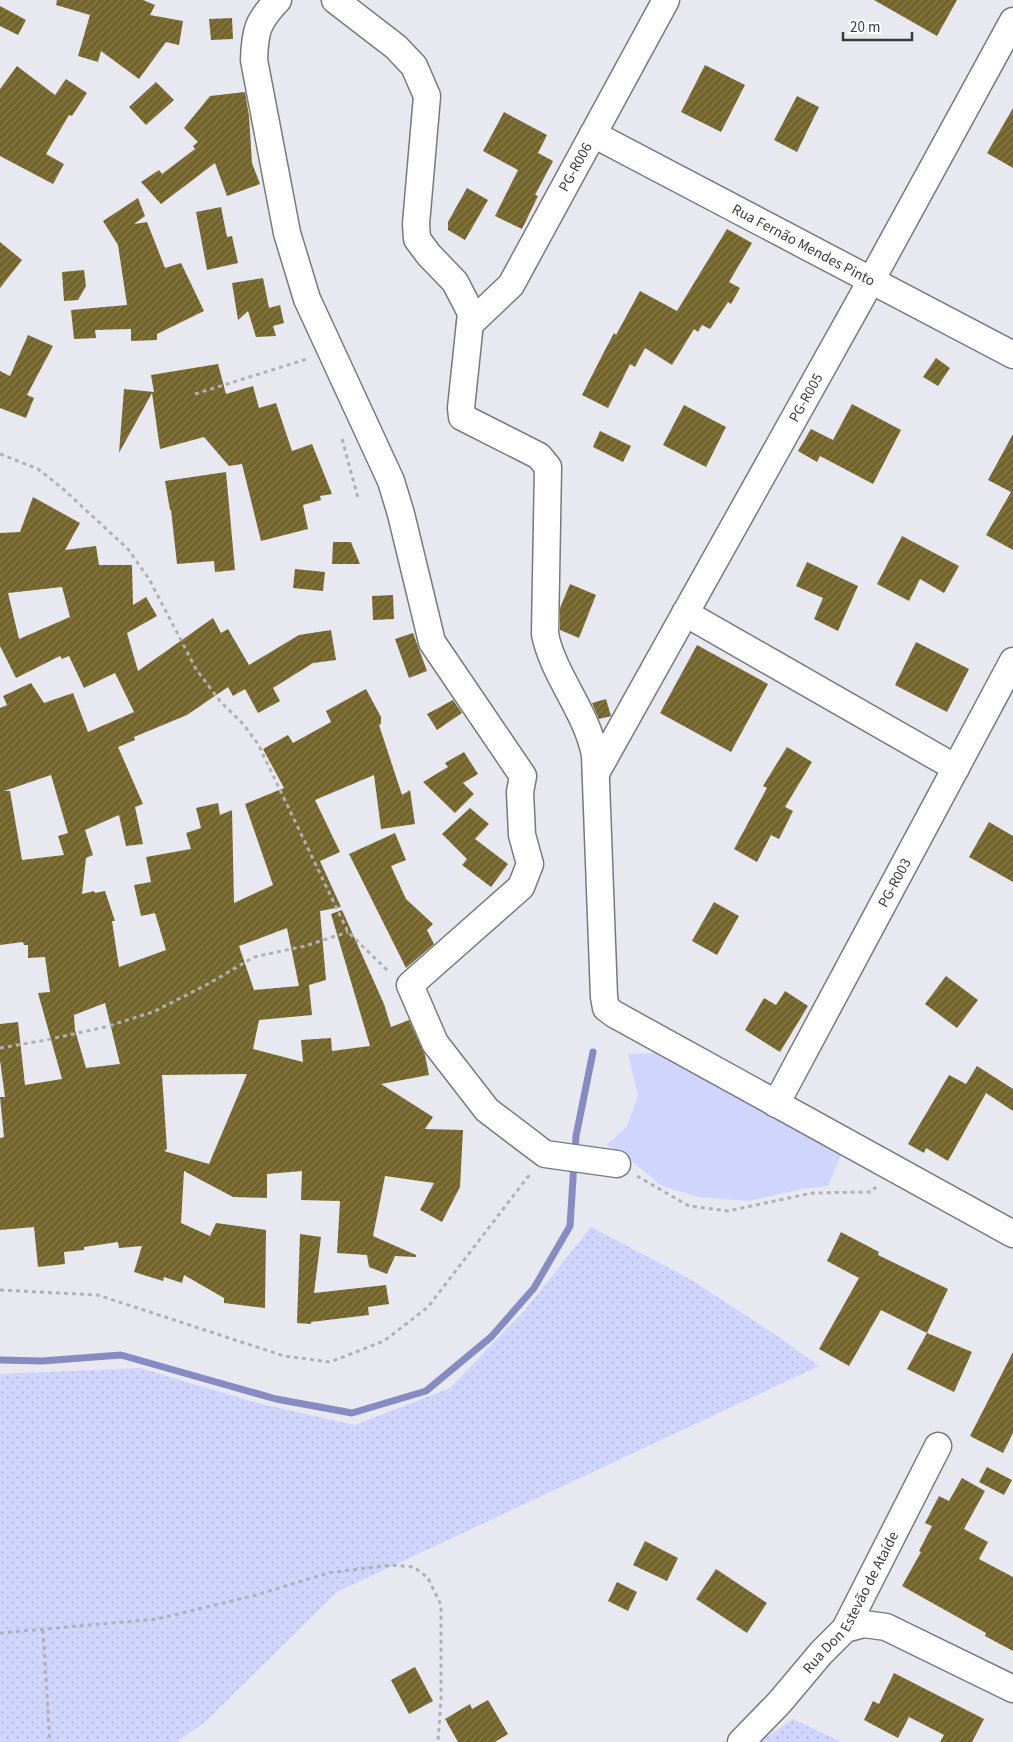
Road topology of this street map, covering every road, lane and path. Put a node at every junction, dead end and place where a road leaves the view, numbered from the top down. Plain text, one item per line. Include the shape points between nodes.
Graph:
1 (278, 0) edge
2 (335, 0) edge
3 (666, 0) edge
4 (1013, 21) edge
5 (593, 134) junction
6 (872, 279) junction
7 (470, 324) junction
8 (1013, 355) edge
9 (307, 359) dead end
10 (195, 394) dead end
11 (0, 454) edge
12 (685, 613) junction
13 (1013, 661) edge
14 (956, 768) junction
15 (596, 773) junction
16 (348, 932) junction
17 (410, 985) junction
18 (0, 1048) edge
19 (776, 1104) junction
20 (545, 1154) junction
21 (617, 1164) joint
22 (895, 1169) junction
23 (1013, 1234) edge
24 (0, 1290) edge
25 (938, 1446) dead end
26 (845, 1629) junction
27 (43, 1630) junction
28 (0, 1634) edge
29 (1013, 1689) edge
30 (50, 1742) edge
31 (438, 1742) edge
32 (741, 1742) edge

1 - 17 street via 265,14 255,36 254,60 288,233 307,299 391,481 432,642 523,776 520,792 522,835 530,864 521,887
2 - 7 street via 396,47 414,66 427,96 417,239 455,282 471,313
3 - 5 street, PG-R006
4 - 6 street, PG-R005
5 - 6 street, Rua Fernão Mendes Pinto
5 - 7 street, PG-R006 via 511,285
6 - 8 street, Rua Fernão Mendes Pinto
6 - 12 street, PG-R005
7 - 15 street via 462,417 540,456 548,467 545,634 548,650 593,743
9 - 10 path
11 - 16 path via 38,469 128,549 196,668 258,744
12 - 14 street
12 - 15 street, PG-R005
13 - 14 street, PG-R003
14 - 19 street, PG-R003
15 - 19 street via 606,1008
16 - 17 path via 394,976
16 - 18 path via 254,957 153,1012 105,1027
17 - 20 street via 435,1043 487,1110
19 - 22 street
20 - 21 street
20 - 24 path via 428,1307 384,1341 330,1362 284,1356 98,1295
21 - 22 path via 689,1206 728,1211 812,1193 871,1192
22 - 23 street
25 - 26 street, Rua Don Estevão de Ataíde
26 - 29 street via 864,1624 886,1628
26 - 32 street, Rua Don Estevão de Ataíde
27 - 28 path
27 - 30 path
27 - 31 path via 157,1619 256,1595 328,1573 391,1565 414,1567 428,1578 441,1605

